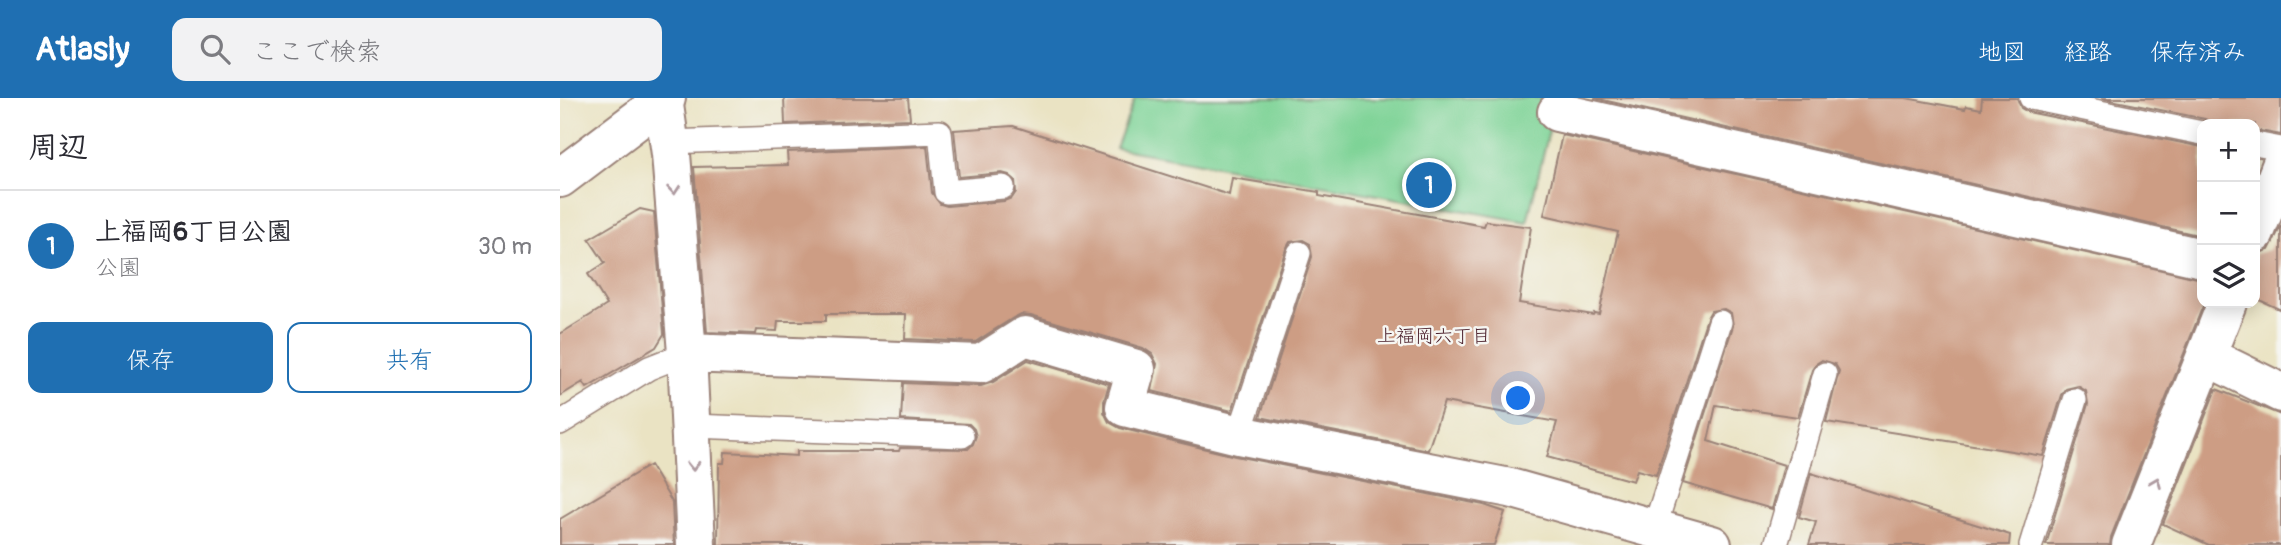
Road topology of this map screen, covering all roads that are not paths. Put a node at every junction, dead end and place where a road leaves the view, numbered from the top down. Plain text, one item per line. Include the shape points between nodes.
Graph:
1 (2031, 98) edge
2 (664, 99) edge
3 (1558, 112) dead end
4 (2197, 132) edge
5 (669, 142) junction
6 (2260, 145) edge
7 (2281, 149) edge
8 (2281, 166) edge
9 (560, 178) edge
10 (1003, 187) dead end
11 (2267, 216) edge
12 (1298, 253) dead end
13 (2197, 257) edge
14 (2225, 308) edge
15 (1720, 322) dead end
16 (687, 353) junction
17 (2206, 356) junction
18 (1825, 374) dead end
19 (2281, 393) edge
20 (2074, 400) dead end
21 (560, 423) edge
22 (692, 426) junction
23 (1239, 435) junction
24 (962, 436) dead end
25 (1654, 529) junction
26 (696, 545) edge
27 (1712, 545) edge
28 (1776, 545) edge
29 (2031, 545) edge
30 (2132, 545) edge

1 - 4 lane
2 - 5 street
2 - 9 street
3 - 13 street
5 - 10 lane via 940,132 946,191
5 -> 16 street
6 - 7 lane
8 - 11 street
12 - 23 lane
14 - 17 street
15 - 25 lane
16 - 21 lane via 649,368
16 - 22 street
16 - 23 street via 981,364 1025,336 1136,369 1125,407
17 - 19 street
30 -> 17 street
18 - 28 lane
20 - 29 lane
22 - 24 lane
22 -> 26 street
23 - 25 street via 1510,488
25 - 27 street

